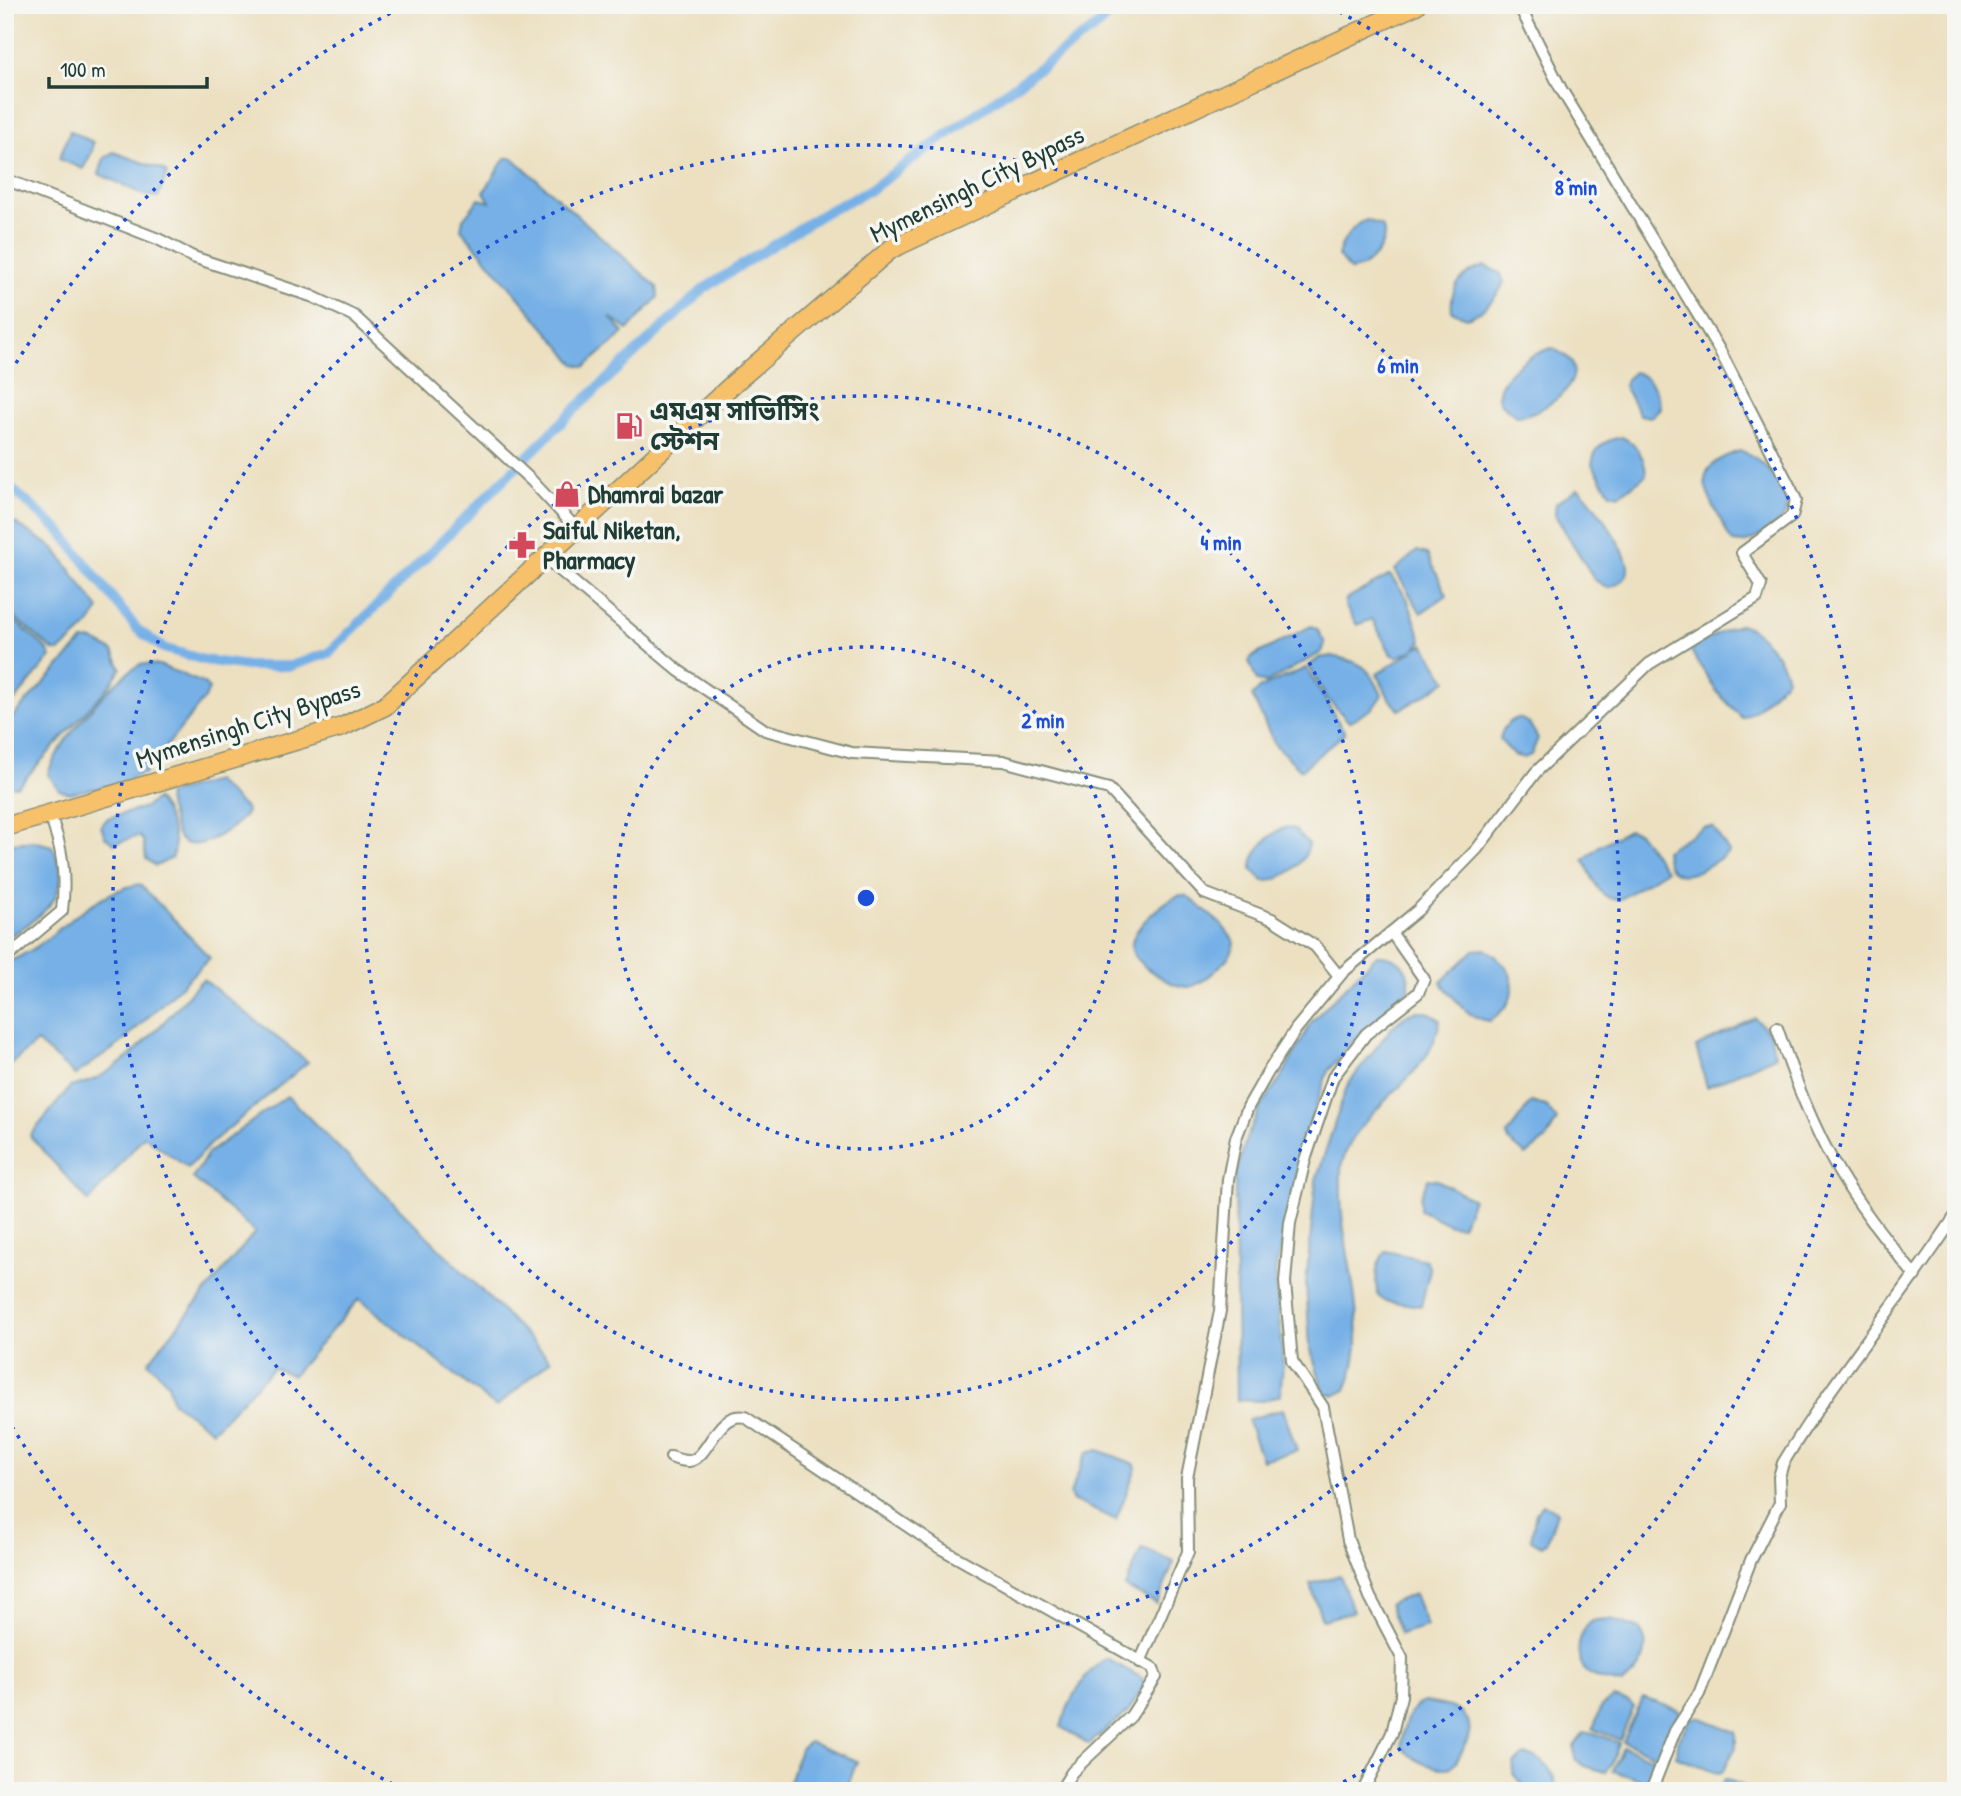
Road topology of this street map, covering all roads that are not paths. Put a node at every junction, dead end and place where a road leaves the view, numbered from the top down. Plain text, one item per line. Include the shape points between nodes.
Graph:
1 (1416, 5) edge
2 (1519, 5) edge
3 (5, 179) edge
4 (575, 527) junction
5 (544, 556) junction
6 (49, 814) junction
7 (5, 827) edge
8 (1391, 932) junction
9 (5, 959) edge
10 (1339, 976) junction
11 (1777, 1028) dead end
12 (1956, 1216) edge
13 (1915, 1276) junction
14 (671, 1457) dead end
15 (1140, 1662) junction
16 (1060, 1791) edge
17 (1363, 1791) edge
18 (1651, 1791) edge

1 - 4 highway, Mymensingh City Bypass via 891,249
2 - 8 street via 1561,89 1720,351 1791,489 1795,506 1792,516 1742,553 1761,585 1757,598 1649,664 1536,772 1477,849
3 - 4 street via 193,257 310,296 354,316 532,481
4 - 5 highway, Mymensingh City Bypass
5 - 6 highway, Mymensingh City Bypass via 385,706 358,721
5 - 10 street via 679,671 765,730 852,753 1003,761 1109,789 1204,893 1272,919 1315,946
6 - 7 highway, Mymensingh City Bypass
6 - 9 street via 63,853 62,911
8 - 10 street
8 - 17 street via 1424,979 1418,993 1366,1034 1334,1077 1321,1106 1290,1223 1285,1282 1292,1361 1323,1407 1348,1540 1370,1597 1402,1658 1401,1696 1392,1733
10 - 15 street via 1268,1072 1236,1138 1228,1179 1220,1311 1187,1478 1188,1552
11 - 13 street via 1804,1103 1838,1171
12 - 13 street
13 - 18 street via 1834,1382 1783,1463 1780,1503 1751,1560 1699,1694 1675,1731
14 - 15 street via 695,1458 721,1426 733,1417 745,1417 940,1548
15 - 16 street via 1157,1673 1143,1698 1131,1716 1072,1772

